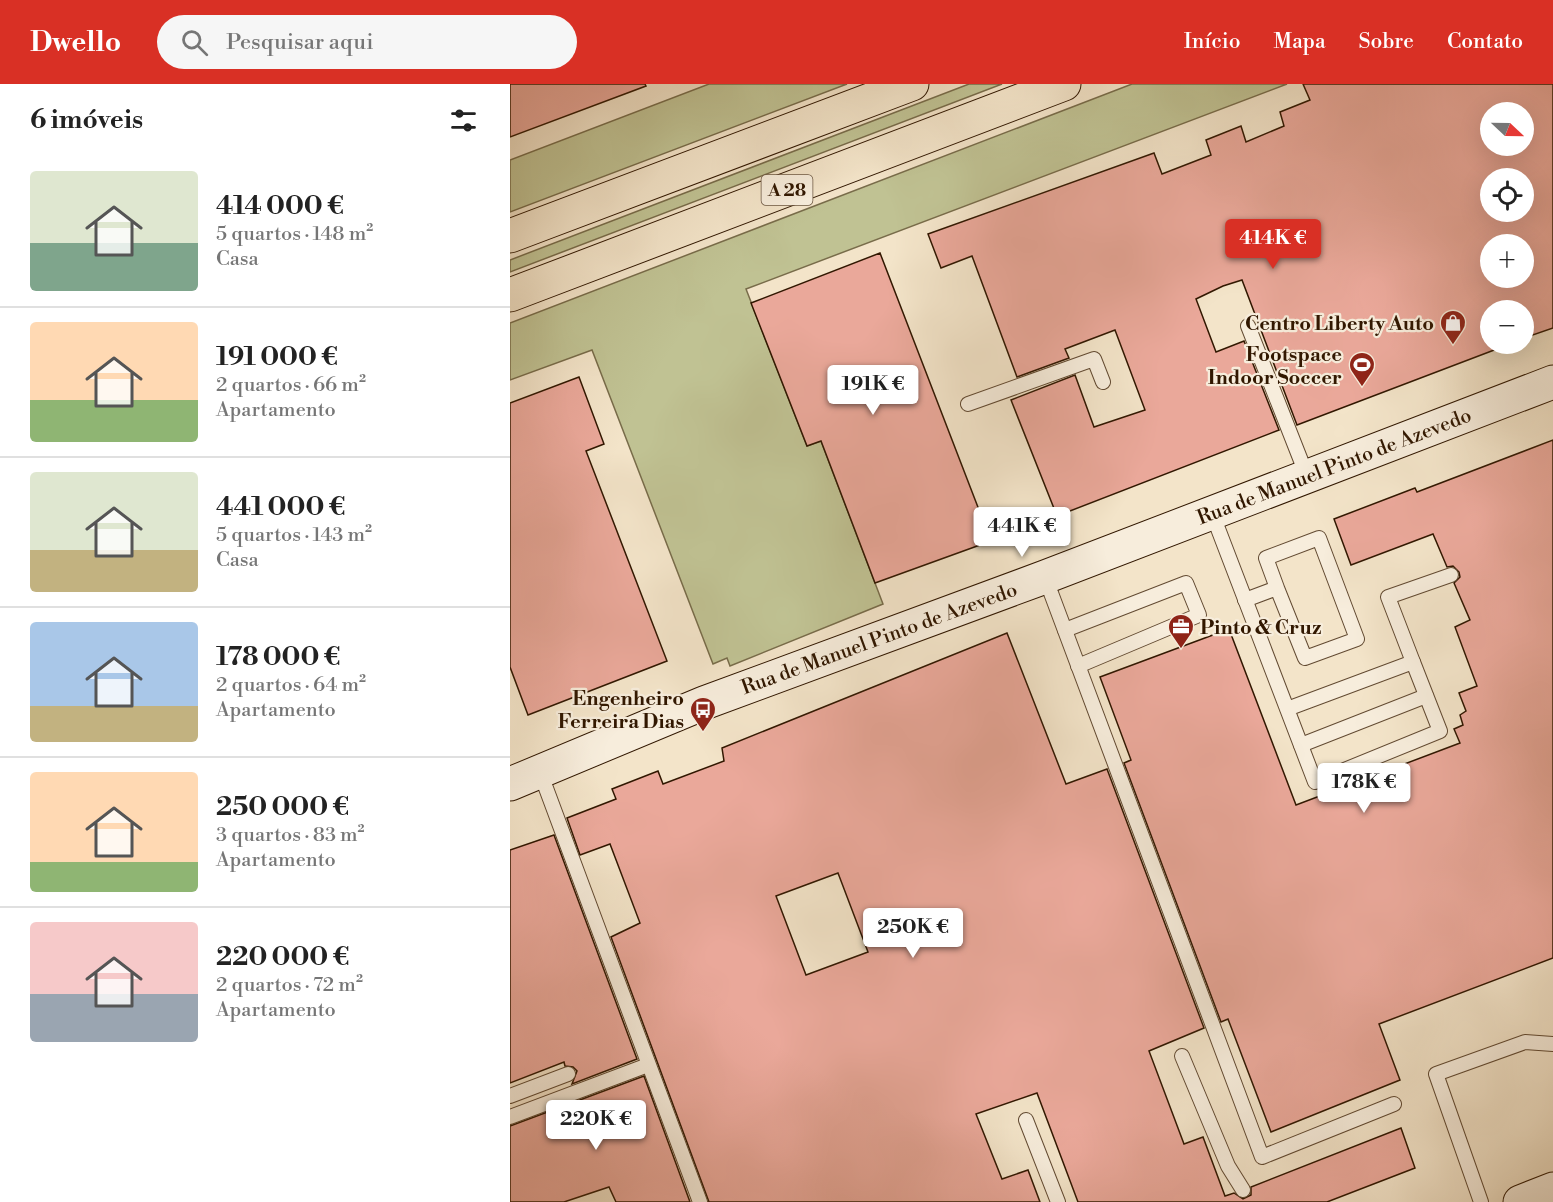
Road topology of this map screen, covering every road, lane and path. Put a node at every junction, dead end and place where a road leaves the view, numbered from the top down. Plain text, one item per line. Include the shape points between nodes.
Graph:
1 (912, 84) edge
2 (1064, 84) edge
3 (544, 223) junction
4 (510, 236) edge
5 (510, 251) edge
6 (510, 295) edge
7 (1248, 326) dead end
8 (1103, 382) dead end
9 (1553, 382) edge
10 (968, 404) dead end
11 (1307, 476) junction
12 (1212, 513) junction
13 (1451, 575) dead end
14 (1045, 577) junction
15 (1277, 588) junction
16 (1245, 600) junction
17 (1065, 630) junction
18 (1413, 662) junction
19 (1078, 666) junction
20 (1426, 696) junction
21 (1287, 709) junction
22 (1301, 745) junction
23 (540, 772) junction
24 (510, 784) edge
25 (1553, 1044) edge
26 (1182, 1056) dead end
27 (648, 1065) junction
28 (568, 1074) dead end
29 (510, 1096) edge
30 (1394, 1104) dead end
31 (510, 1117) edge
32 (1026, 1120) dead end
33 (1553, 1189) edge
34 (1244, 1190) dead end
35 (700, 1202) edge
36 (1058, 1202) edge
37 (1481, 1202) edge
38 (1520, 1202) edge

1 - 3 highway
2 - 6 highway, A 28
3 - 4 highway
3 - 5 highway via 524,246
7 - 11 lane
8 - 10 lane via 1094,359
9 - 11 main road, Rua de Manuel Pinto de Azevedo
11 - 12 main road, Rua de Manuel Pinto de Azevedo
12 - 14 main road, Rua de Manuel Pinto de Azevedo
12 - 16 lane
13 - 18 lane via 1388,597
14 - 17 lane
14 - 23 main road, Rua de Manuel Pinto de Azevedo via 704,703
15 - 15 lane via 1305,658 1357,639 1318,538 1266,558
15 - 16 lane
16 - 21 lane
17 - 19 lane
17 - 19 lane via 1186,584 1199,615
18 - 20 lane
18 - 21 lane
19 - 30 lane via 1262,1157
20 - 22 lane
20 - 22 lane via 1440,731 1315,782
21 - 22 lane
23 - 24 main road, Rua de Manuel Pinto de Azevedo
23 - 27 lane
25 - 37 lane via 1525,1042 1436,1074
26 - 34 lane via 1228,1166
27 - 31 lane
27 - 35 lane
28 - 29 lane
32 - 36 lane
33 - 38 main road

